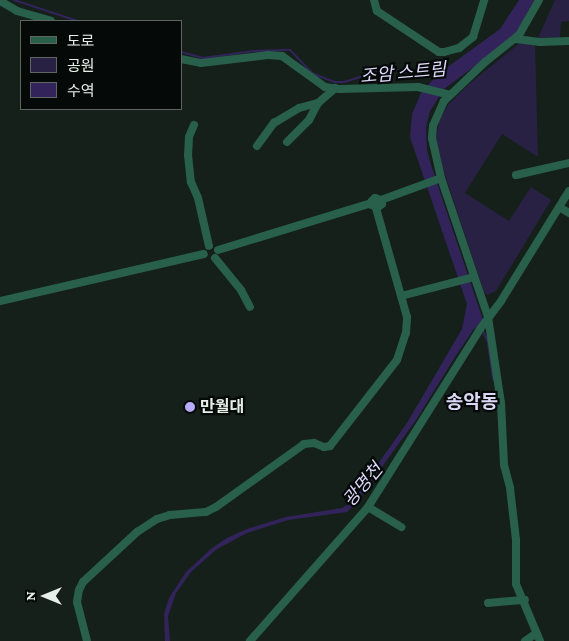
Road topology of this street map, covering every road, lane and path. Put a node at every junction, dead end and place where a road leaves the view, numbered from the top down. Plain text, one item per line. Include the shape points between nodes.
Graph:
1 (374, 0) edge
2 (484, 0) edge
3 (539, 0) edge
4 (0, 1) edge
5 (48, 20) edge
6 (516, 39) junction
7 (569, 41) edge
8 (182, 59) edge
9 (335, 88) junction
10 (446, 94) junction
11 (318, 103) junction
12 (194, 125) dead end
13 (288, 142) dead end
14 (256, 146) dead end
15 (569, 163) edge
16 (516, 175) dead end
17 (438, 179) junction
18 (569, 191) edge
19 (374, 205) junction
20 (559, 207) junction
21 (569, 213) edge
22 (209, 246) junction
23 (204, 254) junction
24 (216, 254) junction
25 (471, 277) junction
26 (401, 296) junction
27 (0, 301) edge
28 (250, 307) dead end
29 (485, 323) junction
30 (368, 507) junction
31 (401, 527) dead end
32 (525, 600) junction
33 (488, 603) dead end
34 (538, 637) edge
35 (87, 641) edge
36 (250, 641) edge
37 (524, 641) edge

1 - 2 street via 377,11 439,52 459,48 473,37
3 - 6 street
4 - 5 street via 17,11
6 - 7 street
6 - 10 street
8 - 9 street via 201,64 268,54 282,56 292,60 325,87
9 - 10 street via 423,88
9 - 11 street
10 - 17 street via 433,126
11 - 13 street via 309,120
11 - 14 street via 299,108 274,122
12 - 22 street via 189,137 188,155 191,182
15 - 16 street
17 - 19 street via 381,200 375,198
17 - 25 street
18 - 20 street
19 - 24 street
19 - 26 street
20 - 21 street
20 - 29 street
22 - 23 street
22 - 24 street via 215,247
23 - 24 street via 211,259
23 - 27 street
24 - 28 street
25 - 26 street
25 - 29 street
26 - 35 street via 407,317 406,334 397,360 330,446 304,444 216,508 170,515 144,526 79,590 77,602
29 - 30 street
29 - 32 street via 501,403 504,464 516,540 516,584
30 - 31 street
30 - 36 street
32 - 33 street
32 - 34 street
34 - 37 street

